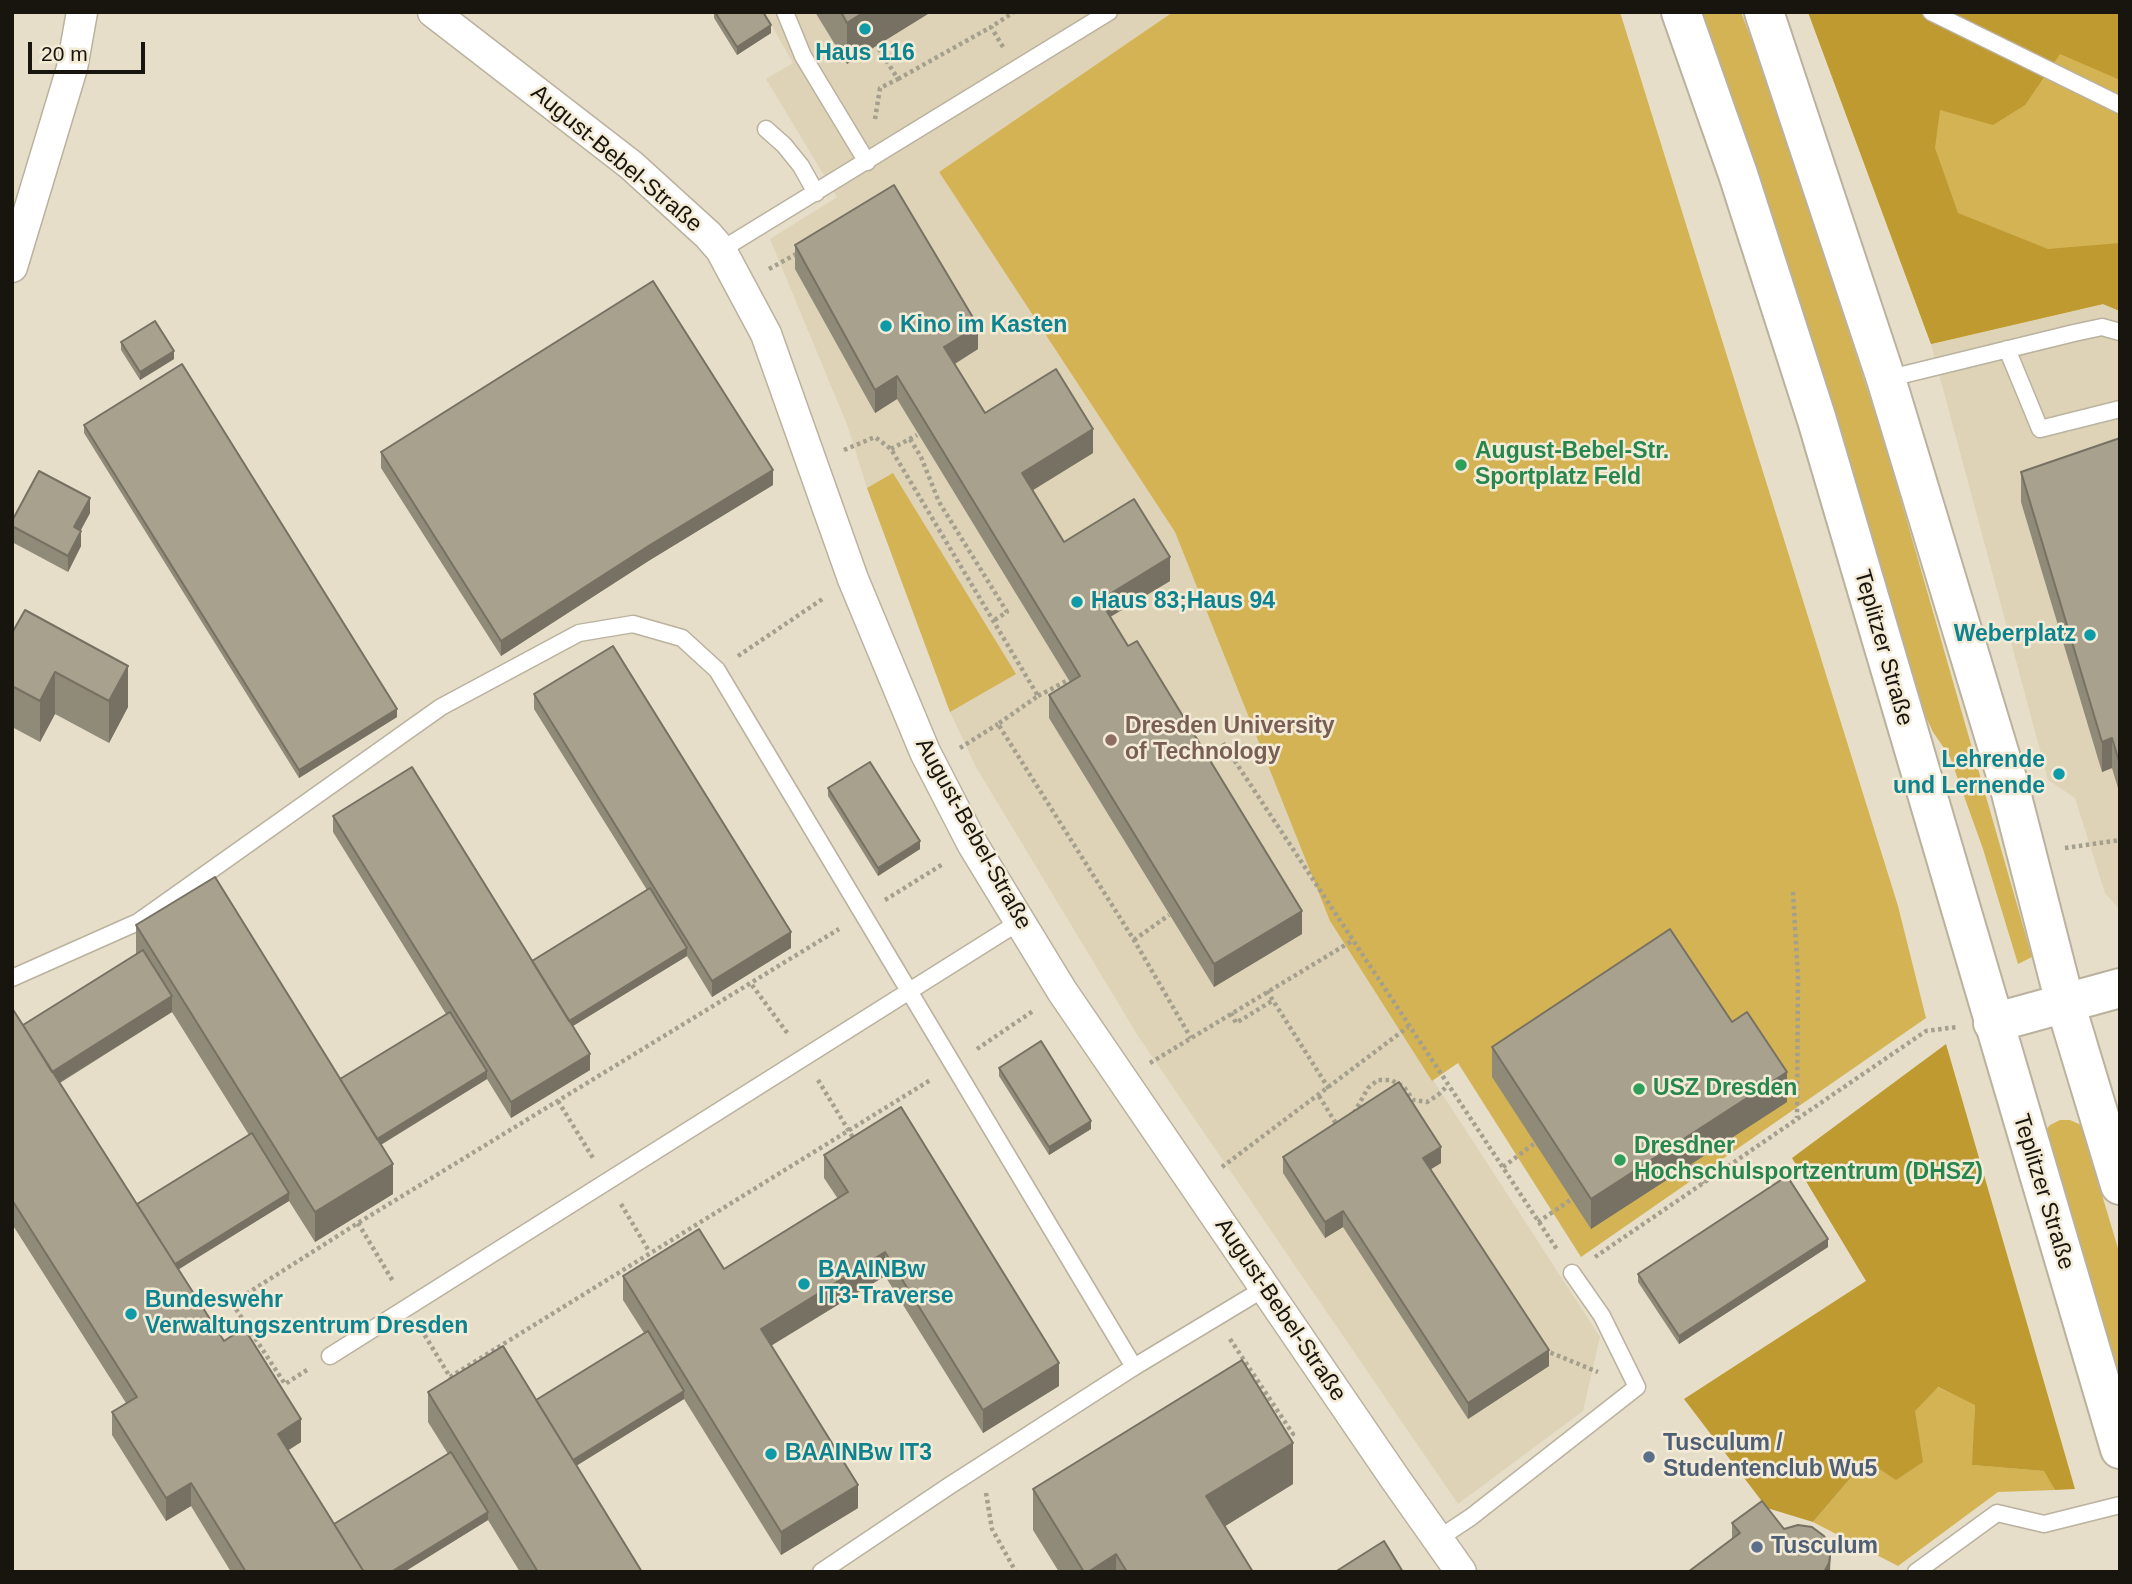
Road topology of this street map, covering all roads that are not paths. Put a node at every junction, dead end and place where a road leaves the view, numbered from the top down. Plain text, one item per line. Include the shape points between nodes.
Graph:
1 (82, 12) edge
2 (433, 12) edge
3 (785, 12) edge
4 (1109, 12) edge
5 (1681, 12) edge
6 (1764, 12) edge
7 (1931, 12) edge
8 (2120, 105) edge
9 (766, 129) dead end
10 (867, 162) junction
11 (816, 193) junction
12 (721, 250) junction
13 (12, 267) edge
14 (2120, 332) edge
15 (2007, 349) junction
16 (1886, 379) junction
17 (2120, 409) edge
18 (1019, 922) junction
19 (12, 978) edge
20 (2120, 988) edge
21 (911, 992) junction
22 (2064, 1003) junction
23 (1993, 1023) junction
24 (2120, 1185) edge
25 (1572, 1273) road end
26 (1265, 1288) junction
27 (330, 1356) dead end
28 (1134, 1367) junction
29 (2120, 1449) edge
30 (2120, 1505) edge
31 (1438, 1539) junction
32 (821, 1572) edge
33 (1461, 1572) edge
34 (1916, 1572) edge

1 - 13 street via 72,68
2 - 12 street, August-Bebel-Straße via 631,165
3 - 10 lane via 803,56
4 - 10 lane
5 - 23 main road, Teplitzer Straße via 1817,420
6 - 16 main road
7 - 8 lane
9 - 11 lane via 801,166
10 - 11 lane
11 - 12 lane
12 - 18 street, August-Bebel-Straße via 766,334 853,579 932,767
14 - 15 lane via 2102,327
15 - 16 lane
15 - 17 lane via 2040,429
16 - 22 main road via 2009,785
18 - 21 lane
18 - 26 street, August-Bebel-Straße
19 - 21 lane via 138,922 441,707 579,633 633,624 682,638 718,670
20 - 22 main road
21 - 27 lane
21 - 28 lane
22 - 23 main road
22 - 24 main road
23 - 29 main road, Teplitzer Straße
25 - 31 lane via 1602,1316 1637,1387
26 - 28 lane
26 - 31 street, August-Bebel-Straße
28 - 32 lane
30 - 34 lane via 2044,1524 1997,1513
31 - 33 street, August-Bebel-Straße

